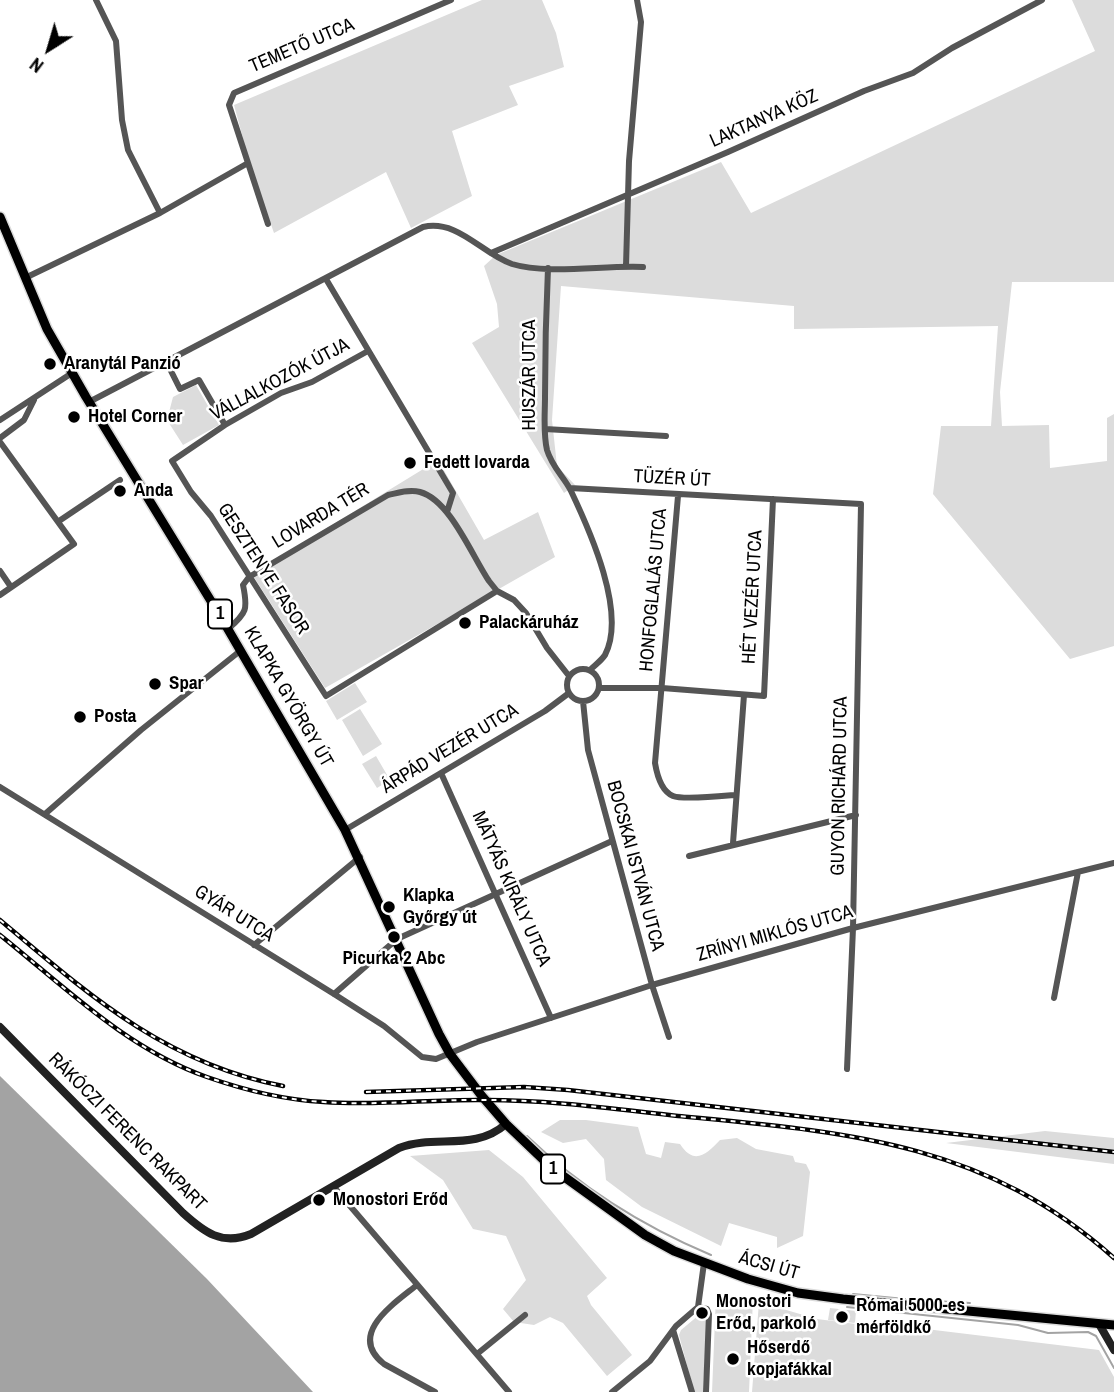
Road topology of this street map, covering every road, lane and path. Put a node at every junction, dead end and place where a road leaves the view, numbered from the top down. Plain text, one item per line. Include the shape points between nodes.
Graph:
1 (96, 0) edge
2 (451, 0) edge
3 (637, 0) edge
4 (1042, 0) edge
5 (248, 163) junction
6 (630, 193) junction
7 (160, 213) junction
8 (0, 217) edge
9 (268, 224) dead end
10 (491, 253) junction
11 (626, 266) junction
12 (643, 267) dead end
13 (548, 268) junction
14 (24, 278) junction
15 (326, 279) junction
16 (368, 351) junction
17 (166, 361) junction
18 (72, 373) junction
19 (34, 400) junction
20 (89, 402) junction
21 (0, 420) edge
22 (225, 425) junction
23 (545, 429) junction
24 (666, 436) dead end
25 (0, 440) edge
26 (172, 461) joint
27 (120, 480) dead end
28 (570, 488) junction
29 (678, 496) junction
30 (773, 499) junction
31 (861, 504) joint
32 (447, 512) junction
33 (59, 520) junction
34 (0, 571) edge
35 (249, 577) junction
36 (11, 587) junction
37 (497, 591) junction
38 (0, 595) edge
39 (228, 629) junction
40 (240, 651) junction
41 (590, 670) junction
42 (569, 676) junction
43 (599, 688) junction
44 (662, 688) junction
45 (569, 693) junction
46 (744, 695) junction
47 (764, 696) joint
48 (583, 701) junction
49 (441, 773) junction
50 (0, 787) edge
51 (735, 795) junction
52 (45, 814) junction
53 (856, 815) junction
54 (345, 830) junction
55 (612, 841) junction
56 (733, 844) junction
57 (689, 856) dead end
58 (360, 857) junction
59 (1114, 863) edge
60 (1078, 872) junction
61 (497, 893) junction
62 (853, 929) junction
63 (397, 939) junction
64 (254, 945) junction
65 (652, 985) junction
66 (334, 994) junction
67 (1054, 999) dead end
68 (551, 1018) junction
69 (0, 1027) edge
70 (669, 1037) dead end
71 (450, 1054) junction
72 (847, 1069) dead end
73 (477, 1089) joint
74 (506, 1124) junction
75 (333, 1186) junction
76 (704, 1263) junction
77 (417, 1285) junction
78 (698, 1307) junction
79 (525, 1315) dead end
80 (1099, 1324) junction
81 (1114, 1325) edge
82 (673, 1330) junction
83 (1114, 1350) edge
84 (477, 1354) junction
85 (435, 1392) edge
86 (509, 1392) edge
87 (612, 1392) edge
88 (692, 1392) edge
89 (706, 1392) edge

1 - 7 street via 116,41 128,150
2 - 5 street, TEMETŐ UTCA via 234,93 229,105
3 - 6 street via 640,22
4 - 6 street, LAKTANYA KÖZ via 912,74
5 - 7 street
5 - 9 street, TEMETŐ UTCA
6 - 10 street, LAKTANYA KÖZ
6 - 11 street
7 - 14 street
8 - 14 main road, KLAPKA GYÖRGY ÚT / 1
10 - 13 street via 524,267
10 - 15 street via 471,239 429,225
11 - 12 street
11 - 13 street
13 - 23 street, HUSZÁR UTCA
14 - 18 main road, KLAPKA GYÖRGY ÚT / 1
15 - 16 street, VÁLLALKOZÓK ÚTJA
15 - 17 street
16 - 22 street, VÁLLALKOZÓK ÚTJA
16 - 32 street, VÁLLALKOZÓK ÚTJA via 453,493
17 - 20 street
17 - 22 street via 180,389 199,380
18 - 19 street
18 - 20 main road, KLAPKA GYÖRGY ÚT / 1
19 - 21 street
19 - 25 street via 24,420
20 - 39 main road, KLAPKA GYÖRGY ÚT / 1
22 - 26 street, VÁLLALKOZÓK ÚTJA
23 - 24 street
23 - 28 street, HUSZÁR UTCA via 552,463
25 - 33 street
26 - 35 street, GESZTENYE FASOR
27 - 33 street
28 - 29 street, TÜZÉR ÚT
28 - 41 street, HUSZÁR UTCA via 602,563 609,594 609,645
29 - 30 street, TÜZÉR ÚT
29 - 44 street, HONFOGLALÁS UTCA
30 - 31 street, TÜZÉR ÚT
30 - 47 street, HÉT VEZÉR UTCA
31 - 53 street, GUYON RICHÁRD UTCA
32 - 35 street, LOVARDA TÉR via 419,492 388,495
32 - 37 street, VÁLLALKOZÓK ÚTJA
33 - 36 street via 74,544
34 - 36 street
35 - 37 street, GESZTENYE FASOR via 326,696
35 - 39 street via 243,585 246,610
36 - 38 street
37 - 42 street, VÁLLALKOZÓK ÚTJA via 514,600 526,614
39 - 40 main road, KLAPKA GYÖRGY ÚT / 1
40 - 52 street
40 - 54 main road, KLAPKA GYÖRGY ÚT / 1
41 - 42 street via 576,670
41 - 43 street
42 - 45 street
43 - 44 street, HONFOGLALÁS UTCA
43 - 48 street
44 - 46 street, HONFOGLALÁS UTCA
44 - 51 street, HONFOGLALÁS UTCA via 655,763 658,779 676,797
45 - 48 street
45 - 49 street, ÁRPÁD VEZÉR UTCA
46 - 47 street, HONFOGLALÁS UTCA
46 - 51 street
48 - 55 street, BOCSKAI ISTVÁN UTCA via 588,750
49 - 54 street, ÁRPÁD VEZÉR UTCA
49 - 61 street, MÁTYÁS KIRÁLY UTCA
50 - 52 street, GYÁR UTCA
51 - 56 street
52 - 64 street, GYÁR UTCA
53 - 56 street
53 - 62 street, GUYON RICHÁRD UTCA
54 - 58 main road, KLAPKA GYÖRGY ÚT / 1
55 - 61 street
55 - 65 street, BOCSKAI ISTVÁN UTCA
56 - 57 street
58 - 63 main road, KLAPKA GYÖRGY ÚT / 1
58 - 64 street
59 - 60 street, ZRÍNYI MIKLÓS UTCA
60 - 62 street, ZRÍNYI MIKLÓS UTCA
60 - 67 street
61 - 63 street
61 - 68 street, MÁTYÁS KIRÁLY UTCA
62 - 65 street, ZRÍNYI MIKLÓS UTCA
62 - 72 street, GUYON RICHÁRD UTCA
63 - 66 street
63 - 71 main road, KLAPKA GYÖRGY ÚT / 1
64 - 66 street, GYÁR UTCA
65 - 68 street, ZRÍNYI MIKLÓS UTCA
65 - 70 street, BOCSKAI ISTVÁN UTCA
66 - 71 street, GYÁR UTCA via 426,1059
68 - 71 street, ZRÍNYI MIKLÓS UTCA
69 - 75 street, RÁKÓCZI FERENC RAKPART via 183,1213 214,1236 232,1239 251,1234
71 - 73 main road, KLAPKA GYÖRGY ÚT / 1
73 - 74 main road, ÁCSI ÚT / 1
74 - 75 street, RÁKÓCZI FERENC RAKPART via 471,1142 407,1144
74 - 76 main road, ÁCSI ÚT / 1 via 552,1168 623,1222
75 - 77 street
76 - 78 street
76 - 80 main road, ÁCSI ÚT / 1 via 816,1296
77 - 84 street
77 - 85 street via 379,1317 370,1331 372,1347 384,1364
78 - 82 street
78 - 89 street via 709,1314
79 - 84 street
80 - 81 main road, ÁCSI ÚT / 1
80 - 83 street
82 - 87 street via 650,1361
82 - 88 street
84 - 86 street

